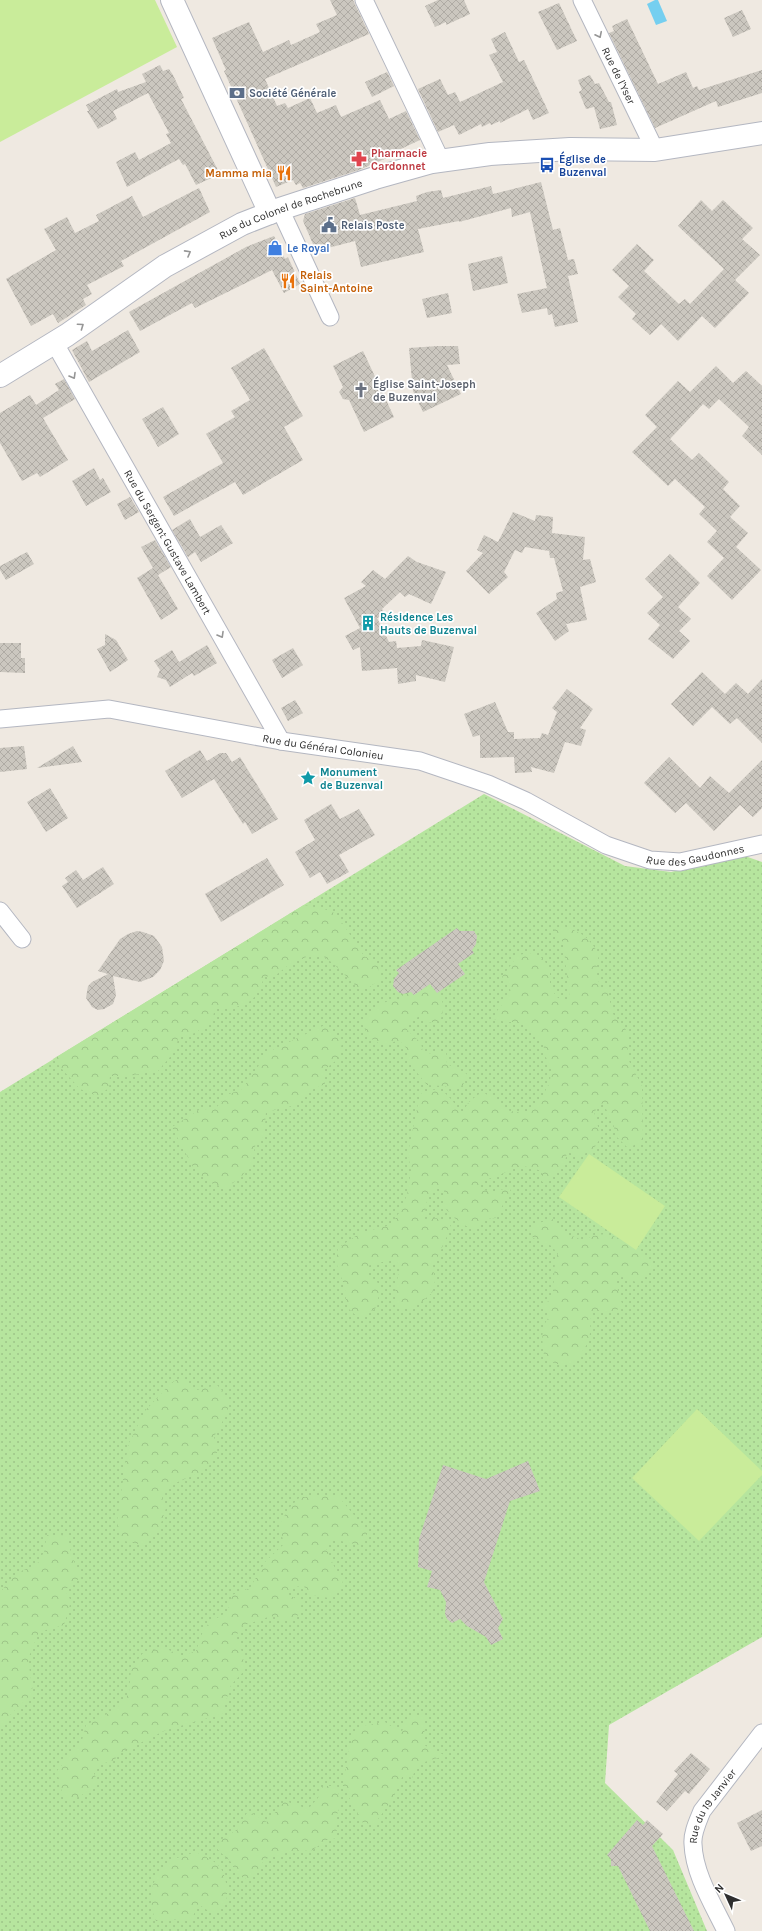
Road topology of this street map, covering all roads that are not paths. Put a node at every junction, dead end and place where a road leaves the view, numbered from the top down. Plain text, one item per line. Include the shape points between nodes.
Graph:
1 (172, 0) edge
2 (364, 0) edge
3 (582, 0) edge
4 (762, 133) edge
5 (655, 150) junction
6 (441, 161) junction
7 (275, 211) junction
8 (330, 317) dead end
9 (54, 342) junction
10 (0, 376) edge
11 (0, 719) edge
12 (281, 741) junction
13 (762, 844) edge
14 (628, 853) joint
15 (0, 911) edge
16 (22, 939) dead end
17 (762, 1733) edge
18 (726, 1931) edge

1 - 7 street
2 - 6 street
3 -> 5 street, Rue de l'Yser
4 - 5 street, Rue du Colonel de Rochebrune
5 - 6 street, Rue du Colonel de Rochebrune via 570,149 490,154
6 - 7 street, Rue du Colonel de Rochebrune via 375,178
7 - 8 street
9 -> 7 street, Rue du Colonel de Rochebrune via 165,266 242,224
9 - 10 street, Rue du Colonel de Rochebrune
9 -> 12 street, Rue du Sergent Gustave Lambert
11 - 12 street, Rue du Général Colonieu via 110,709
12 - 14 street, Rue du Général Colonieu via 420,761 507,792 606,845
13 - 14 street, Rue des Gaudonnes via 680,862 650,860
15 - 16 street
17 - 18 street, Rue du 19 Janvier via 702,1811 692,1843 698,1870

